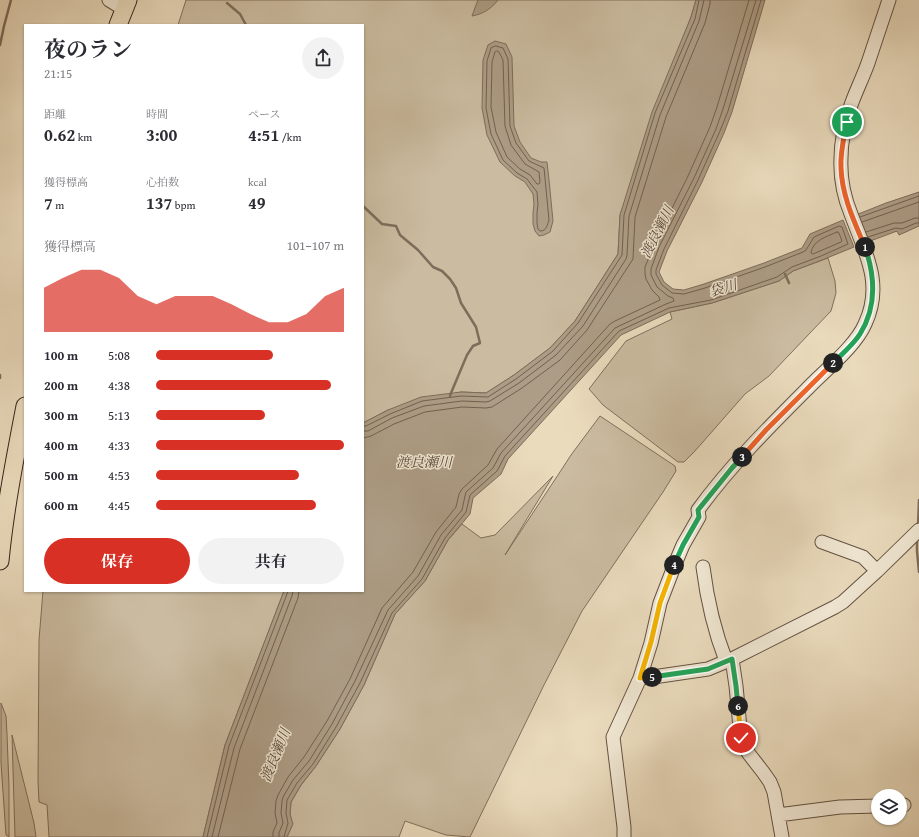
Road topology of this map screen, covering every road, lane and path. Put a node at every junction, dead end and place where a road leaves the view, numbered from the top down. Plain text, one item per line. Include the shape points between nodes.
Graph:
1 (109, 0) edge
2 (889, 0) edge
3 (126, 4) edge
4 (118, 24) edge
5 (24, 411) edge
6 (919, 530) edge
7 (822, 542) dead end
8 (0, 561) edge
9 (703, 567) dead end
10 (877, 571) junction
11 (729, 660) junction
12 (640, 678) junction
13 (871, 806) edge
14 (778, 815) junction
15 (624, 837) edge
16 (782, 837) edge

1 - 3 street
2 - 12 street via 851,106 841,157 845,195 870,264 873,293 870,312 859,335 848,348 761,436 698,510 699,517 683,545 660,603
3 - 4 main road
5 - 8 main road
6 - 10 street
7 - 10 street via 863,557
9 - 11 street via 712,619
10 - 11 street via 835,607
11 - 12 street via 708,669
11 - 14 street via 736,686 741,738 770,782
12 - 15 street via 612,737
13 - 14 street via 840,807
14 - 16 street

